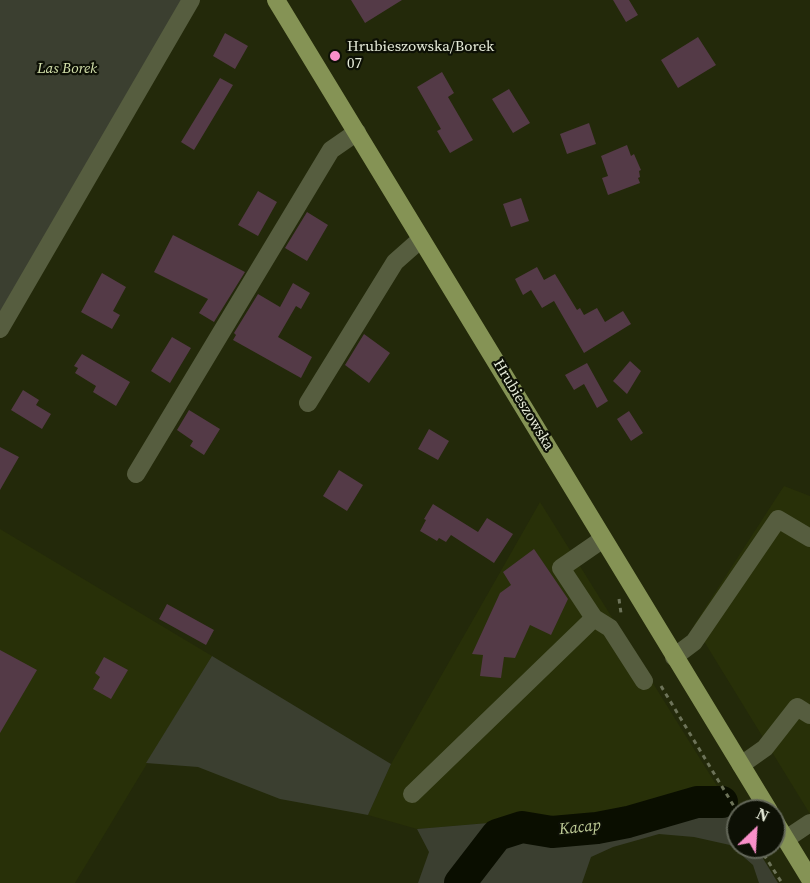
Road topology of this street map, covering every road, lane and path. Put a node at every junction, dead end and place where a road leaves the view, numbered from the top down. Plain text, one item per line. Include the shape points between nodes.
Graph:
1 (191, 0) edge
2 (276, 0) edge
3 (357, 132) junction
4 (421, 239) junction
5 (0, 329) edge
6 (308, 403) dead end
7 (136, 474) dead end
8 (810, 538) edge
9 (603, 539) junction
10 (594, 618) junction
11 (674, 657) junction
12 (644, 681) dead end
13 (810, 715) edge
14 (741, 765) junction
15 (412, 794) dead end
16 (762, 799) edge
17 (810, 823) edge
18 (786, 840) joint
19 (767, 859) edge
20 (810, 879) edge
21 (782, 883) edge

1 - 5 street
2 - 3 main road, Hrubieszowska
3 - 4 main road, Hrubieszowska
3 - 7 street via 331,150
4 - 6 street via 395,262
4 - 9 main road, Hrubieszowska
8 - 11 street via 778,519 694,642
9 - 10 street via 561,568
9 - 11 main road, Hrubieszowska
10 - 12 street via 610,628
10 - 15 street
11 - 14 main road, Hrubieszowska
13 - 14 street via 797,707 765,748
14 - 16 main road, Hrubieszowska
17 - 18 street
18 - 20 main road
19 - 21 path

